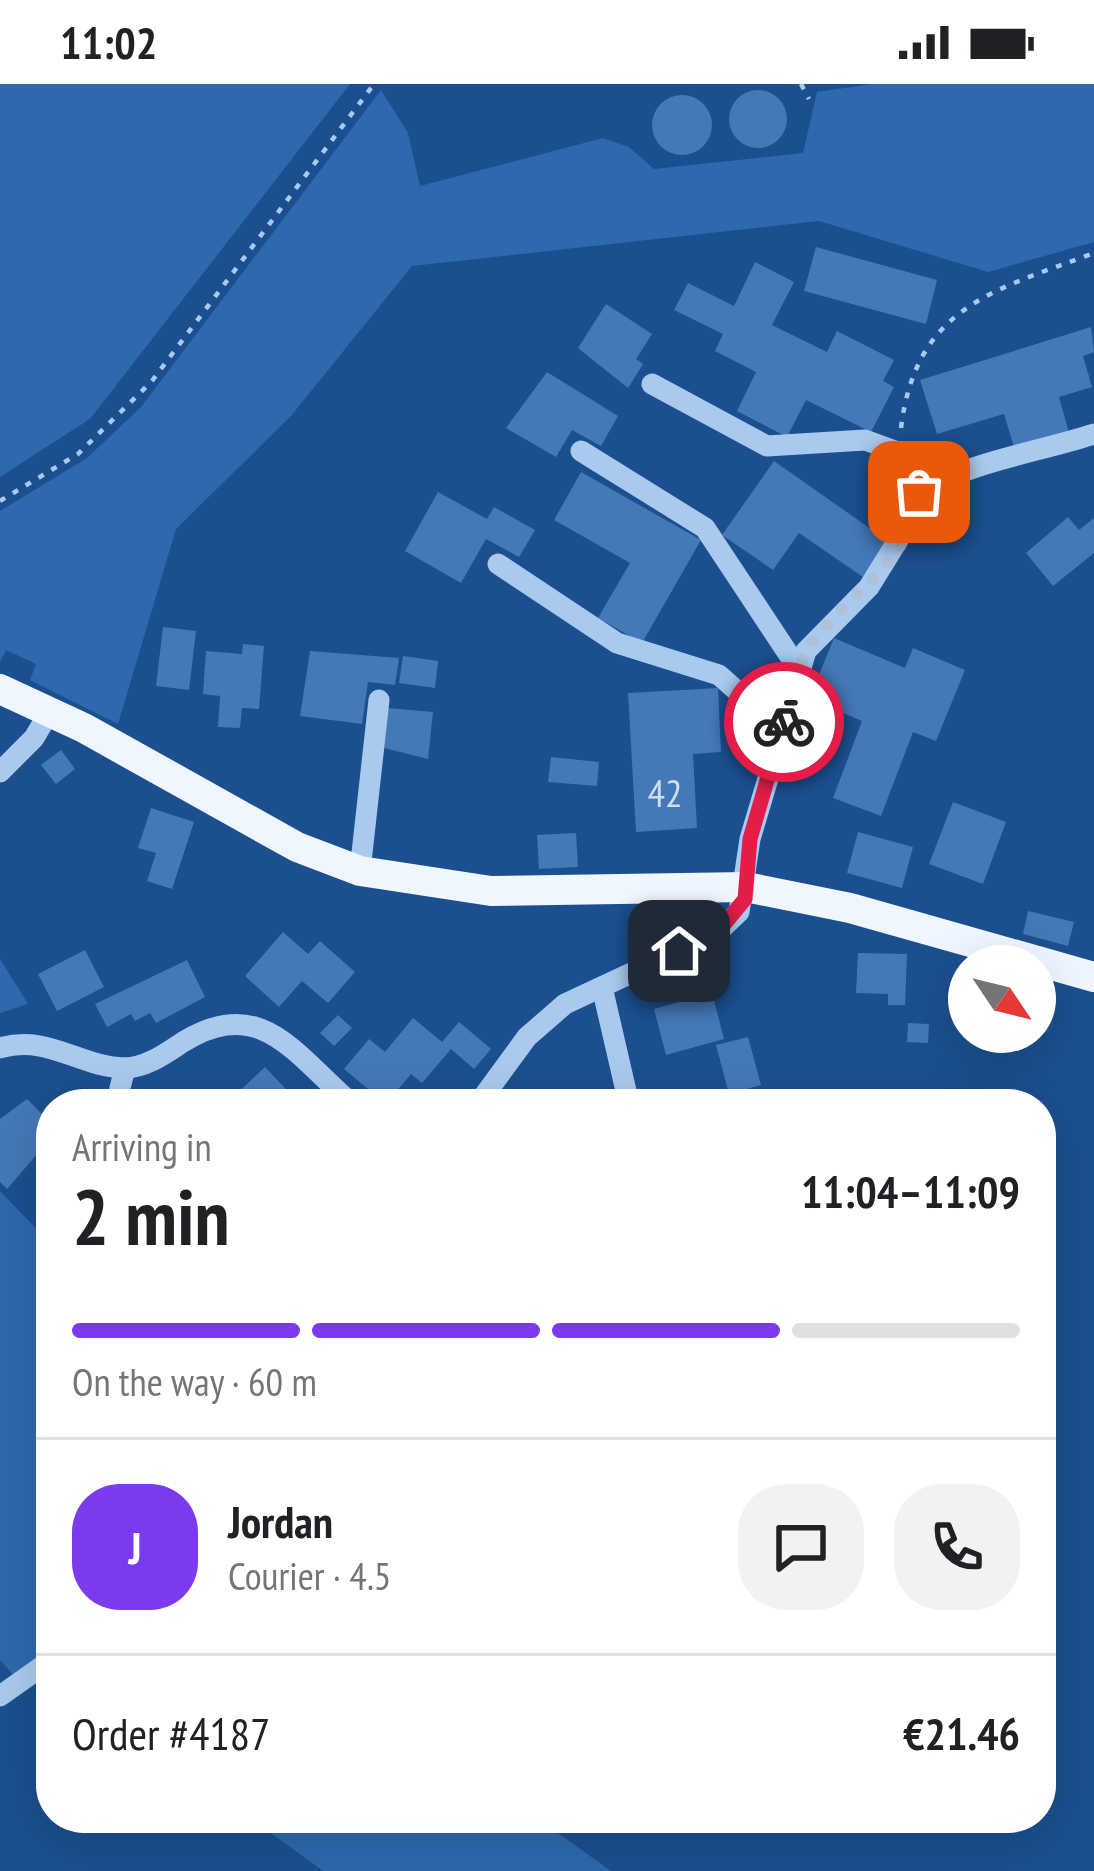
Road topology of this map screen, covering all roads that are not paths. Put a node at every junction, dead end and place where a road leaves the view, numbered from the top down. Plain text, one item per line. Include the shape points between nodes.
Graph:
1 (652, 384) dead end
2 (1094, 434) edge
3 (580, 451) dead end
4 (919, 492) junction
5 (498, 564) dead end
6 (799, 670) junction
7 (0, 689) edge
8 (379, 700) dead end
9 (50, 711) junction
10 (782, 731) junction
11 (0, 772) edge
12 (360, 871) junction
13 (746, 887) junction
14 (1094, 977) edge
15 (602, 987) junction
16 (0, 1048) edge
17 (125, 1068) junction
18 (120, 1089) edge
19 (335, 1089) edge
20 (490, 1089) edge
21 (626, 1089) edge
22 (36, 1671) edge
23 (0, 1696) edge

1 - 4 street via 767,446 865,440 898,452
2 - 4 street via 996,459
3 - 6 street via 705,528
4 - 6 street via 901,542 869,587 814,638
5 - 10 street via 617,643 719,675
6 - 10 street
7 - 9 main road
8 - 12 street
9 - 11 street
9 - 12 main road via 297,847
10 - 13 street via 750,839
12 - 13 main road via 491,891
13 - 14 main road
13 - 15 street via 739,912 717,933
15 - 20 street via 545,1019
15 - 21 street
16 - 17 street via 50,1045
17 - 18 street
17 - 19 street via 224,1022 244,1023 265,1029
22 - 23 street

